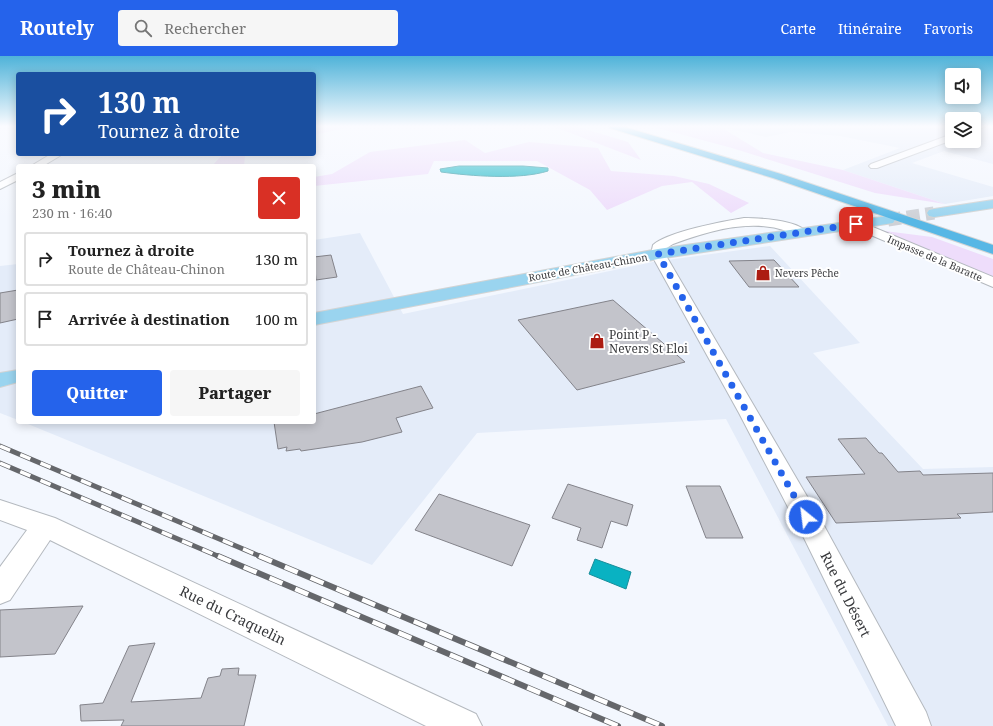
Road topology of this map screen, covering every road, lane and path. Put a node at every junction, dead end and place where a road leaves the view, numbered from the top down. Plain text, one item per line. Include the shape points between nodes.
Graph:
1 (52, 157) edge
2 (716, 157) edge
3 (732, 157) edge
4 (897, 157) edge
5 (40, 164) edge
6 (874, 166) dead end
7 (16, 177) edge
8 (0, 186) edge
9 (993, 204) edge
10 (934, 213) tunnel mouth
11 (888, 220) tunnel mouth
12 (856, 224) junction
13 (800, 232) junction
14 (993, 241) edge
15 (993, 250) edge
16 (658, 254) junction
17 (993, 282) edge
18 (316, 319) edge
19 (16, 376) edge
20 (0, 380) edge
21 (0, 510) edge
22 (46, 526) junction
23 (0, 590) edge
24 (914, 724) dead end
25 (464, 726) edge

1 - 5 street
2 - 15 highway
3 - 14 highway
4 - 6 street
7 - 8 street
9 - 10 main road
11 - 12 main road, Route de Château-Chinon
12 - 13 main road, Route de Château-Chinon
12 - 17 street, Impasse de la Baratte
13 - 16 main road, Route de Château-Chinon
13 - 16 street via 775,223 726,223 667,242 658,248
16 - 18 main road, Route de Château-Chinon
16 - 24 street, Rue du Désert via 809,523
19 - 20 main road
21 - 22 street, Rue du Craquelin
22 - 23 street
22 - 25 street, Rue du Craquelin

